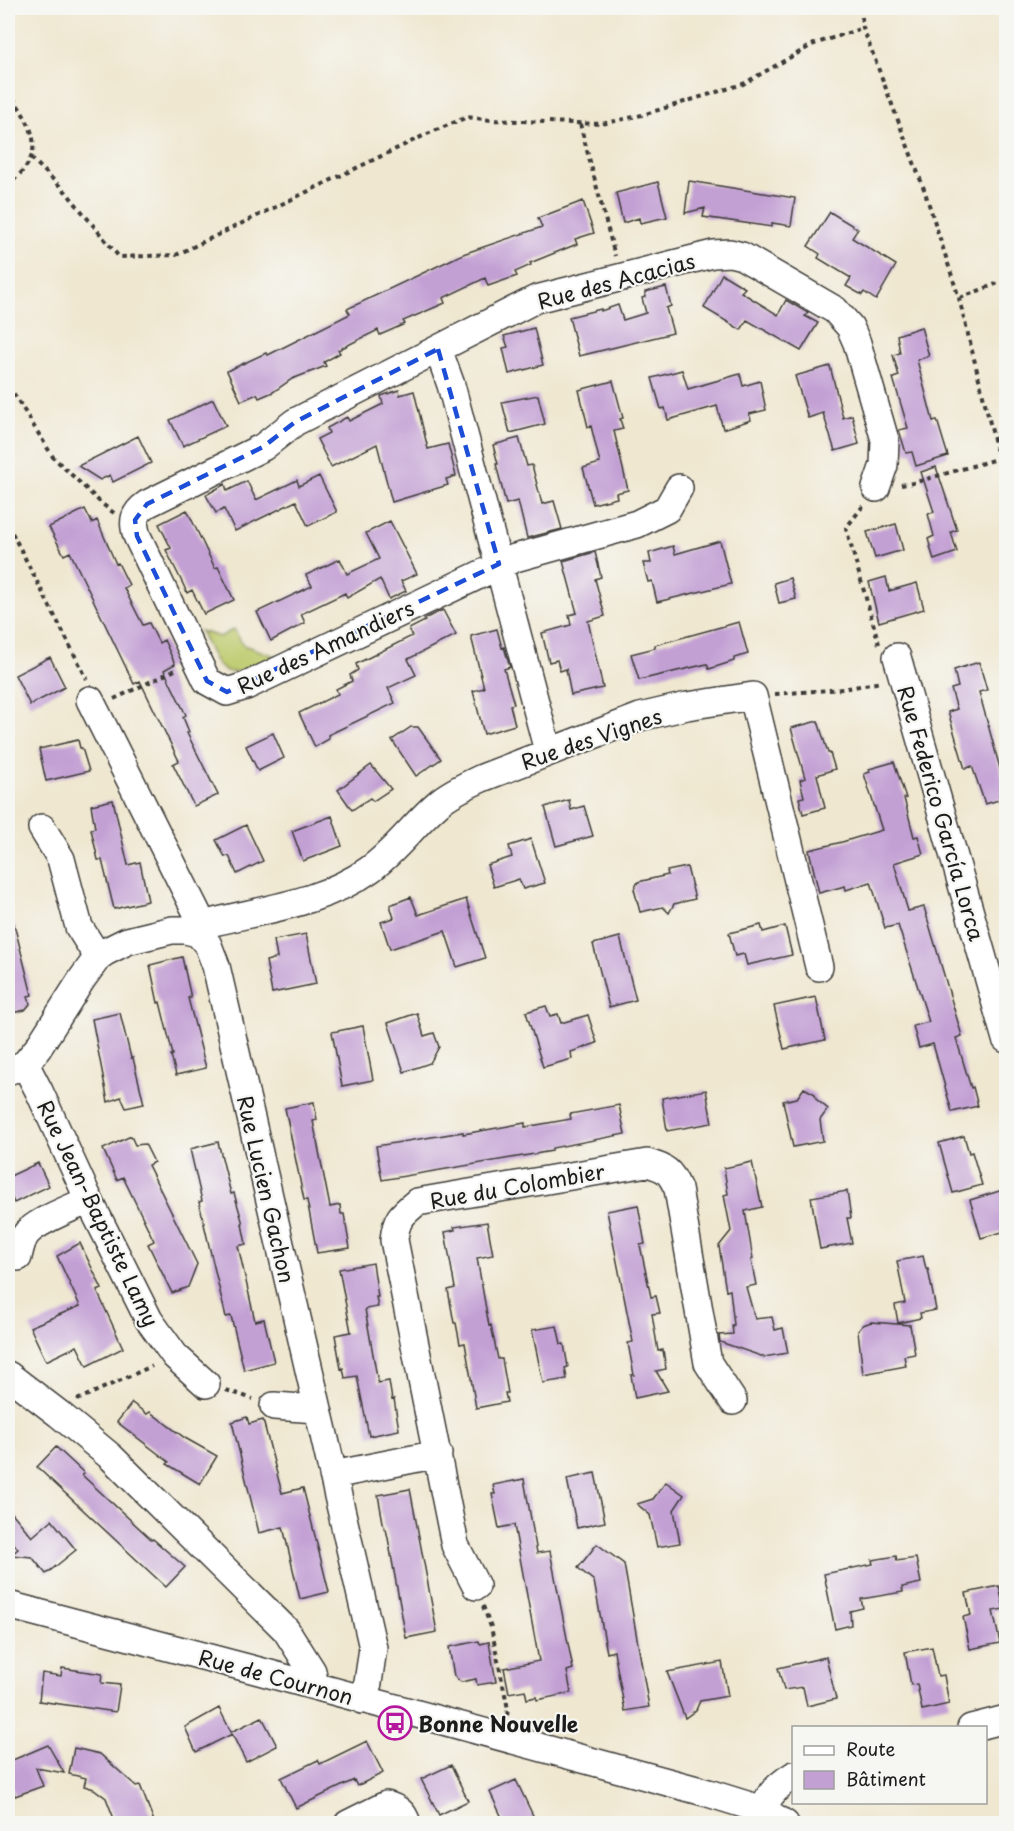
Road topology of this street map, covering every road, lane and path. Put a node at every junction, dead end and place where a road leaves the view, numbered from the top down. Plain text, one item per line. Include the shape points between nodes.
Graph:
1 (861, 8) edge
2 (863, 28) junction
3 (8, 90) edge
4 (580, 124) junction
5 (31, 158) junction
6 (8, 185) edge
7 (620, 277) junction
8 (1006, 280) edge
9 (960, 298) junction
10 (438, 349) junction
11 (9, 386) edge
12 (1000, 458) junction
13 (679, 488) dead end
14 (876, 488) junction
15 (1006, 488) edge
16 (135, 520) junction
17 (8, 525) edge
18 (499, 564) junction
19 (197, 659) junction
20 (900, 667) junction
21 (753, 696) junction
22 (92, 704) junction
23 (548, 752) junction
24 (42, 828) dead end
25 (198, 933) junction
26 (98, 957) junction
27 (819, 967) dead end
28 (1006, 1039) edge
29 (16, 1067) edge
30 (89, 1200) junction
31 (18, 1257) dead end
32 (175, 1356) junction
33 (8, 1375) edge
34 (206, 1384) joint
35 (733, 1401) dead end
36 (274, 1406) joint
37 (317, 1409) junction
38 (59, 1414) junction
39 (438, 1454) junction
40 (333, 1475) junction
41 (476, 1586) joint
42 (8, 1605) edge
43 (315, 1686) junction
44 (362, 1700) junction
45 (1003, 1725) edge
46 (987, 1726) edge
47 (500, 1737) junction
48 (792, 1776) edge
49 (774, 1817) edge
50 (348, 1824) edge
51 (407, 1824) edge

1 - 2 path
2 - 4 path via 814,44 743,84 642,115 602,124
2 - 9 path
3 - 5 path via 34,139
4 - 5 path via 467,117 176,255 119,257 66,192
4 - 7 path
5 - 6 path via 21,175
7 - 10 street, Rue des Acacias via 536,299
7 - 14 street, Rue des Acacias via 730,253 742,256 835,310 850,327 857,343 885,440 884,465
8 - 9 path
9 - 12 path
10 - 16 street via 296,422 263,447 147,504 138,510
10 - 18 street
11 - 16 path via 53,457 113,512
12 - 14 path via 913,483
12 - 15 path
13 - 18 street via 667,509 638,524
14 - 20 path via 846,528 882,652
16 - 19 street, Rue des Amandiers via 137,537
17 - 22 path via 86,676
18 - 19 street, Rue des Amandiers via 227,692 207,681
18 - 23 street
19 - 22 path
20 - 21 path via 843,689
20 - 28 street, Rue Federico García Lorca
21 - 23 street, Rue des Vignes via 640,717
21 - 27 street
22 - 25 street, Rue Lucien Gachon via 197,913
23 - 25 street, Rue des Vignes via 460,789 442,801 372,868 346,885 214,922
24 - 26 street via 61,859 79,927
25 - 26 street via 172,930 143,936
25 - 37 street, Rue Lucien Gachon via 208,945 216,966
26 - 29 street via 38,1048
29 - 30 street, Rue Jean-Baptiste Lamy via 39,1091
30 - 31 street via 28,1232
30 - 32 street, Rue Jean-Baptiste Lamy via 149,1320
32 - 34 street, Rue Jean-Baptiste Lamy
32 - 38 path via 70,1403
33 - 38 street
34 - 36 path
35 - 39 street, Rue du Colombier via 708,1363 678,1189 663,1167 646,1162 417,1202 402,1214 394,1240
36 - 37 street
37 - 40 street, Rue Lucien Gachon
38 - 43 street via 111,1457 286,1630 312,1671
39 - 40 street
39 - 41 street, Rue du Colombier via 455,1545
40 - 44 street, Rue Lucien Gachon via 373,1648
41 - 47 path via 491,1627 508,1709
42 - 43 street, Rue de Cournon
43 - 44 street, Rue de Cournon
44 - 47 street, Rue de Cournon
45 - 46 street
47 - 49 street, Rue de Cournon via 697,1790
48 - 49 street via 767,1797
50 - 51 street via 386,1805 398,1809

